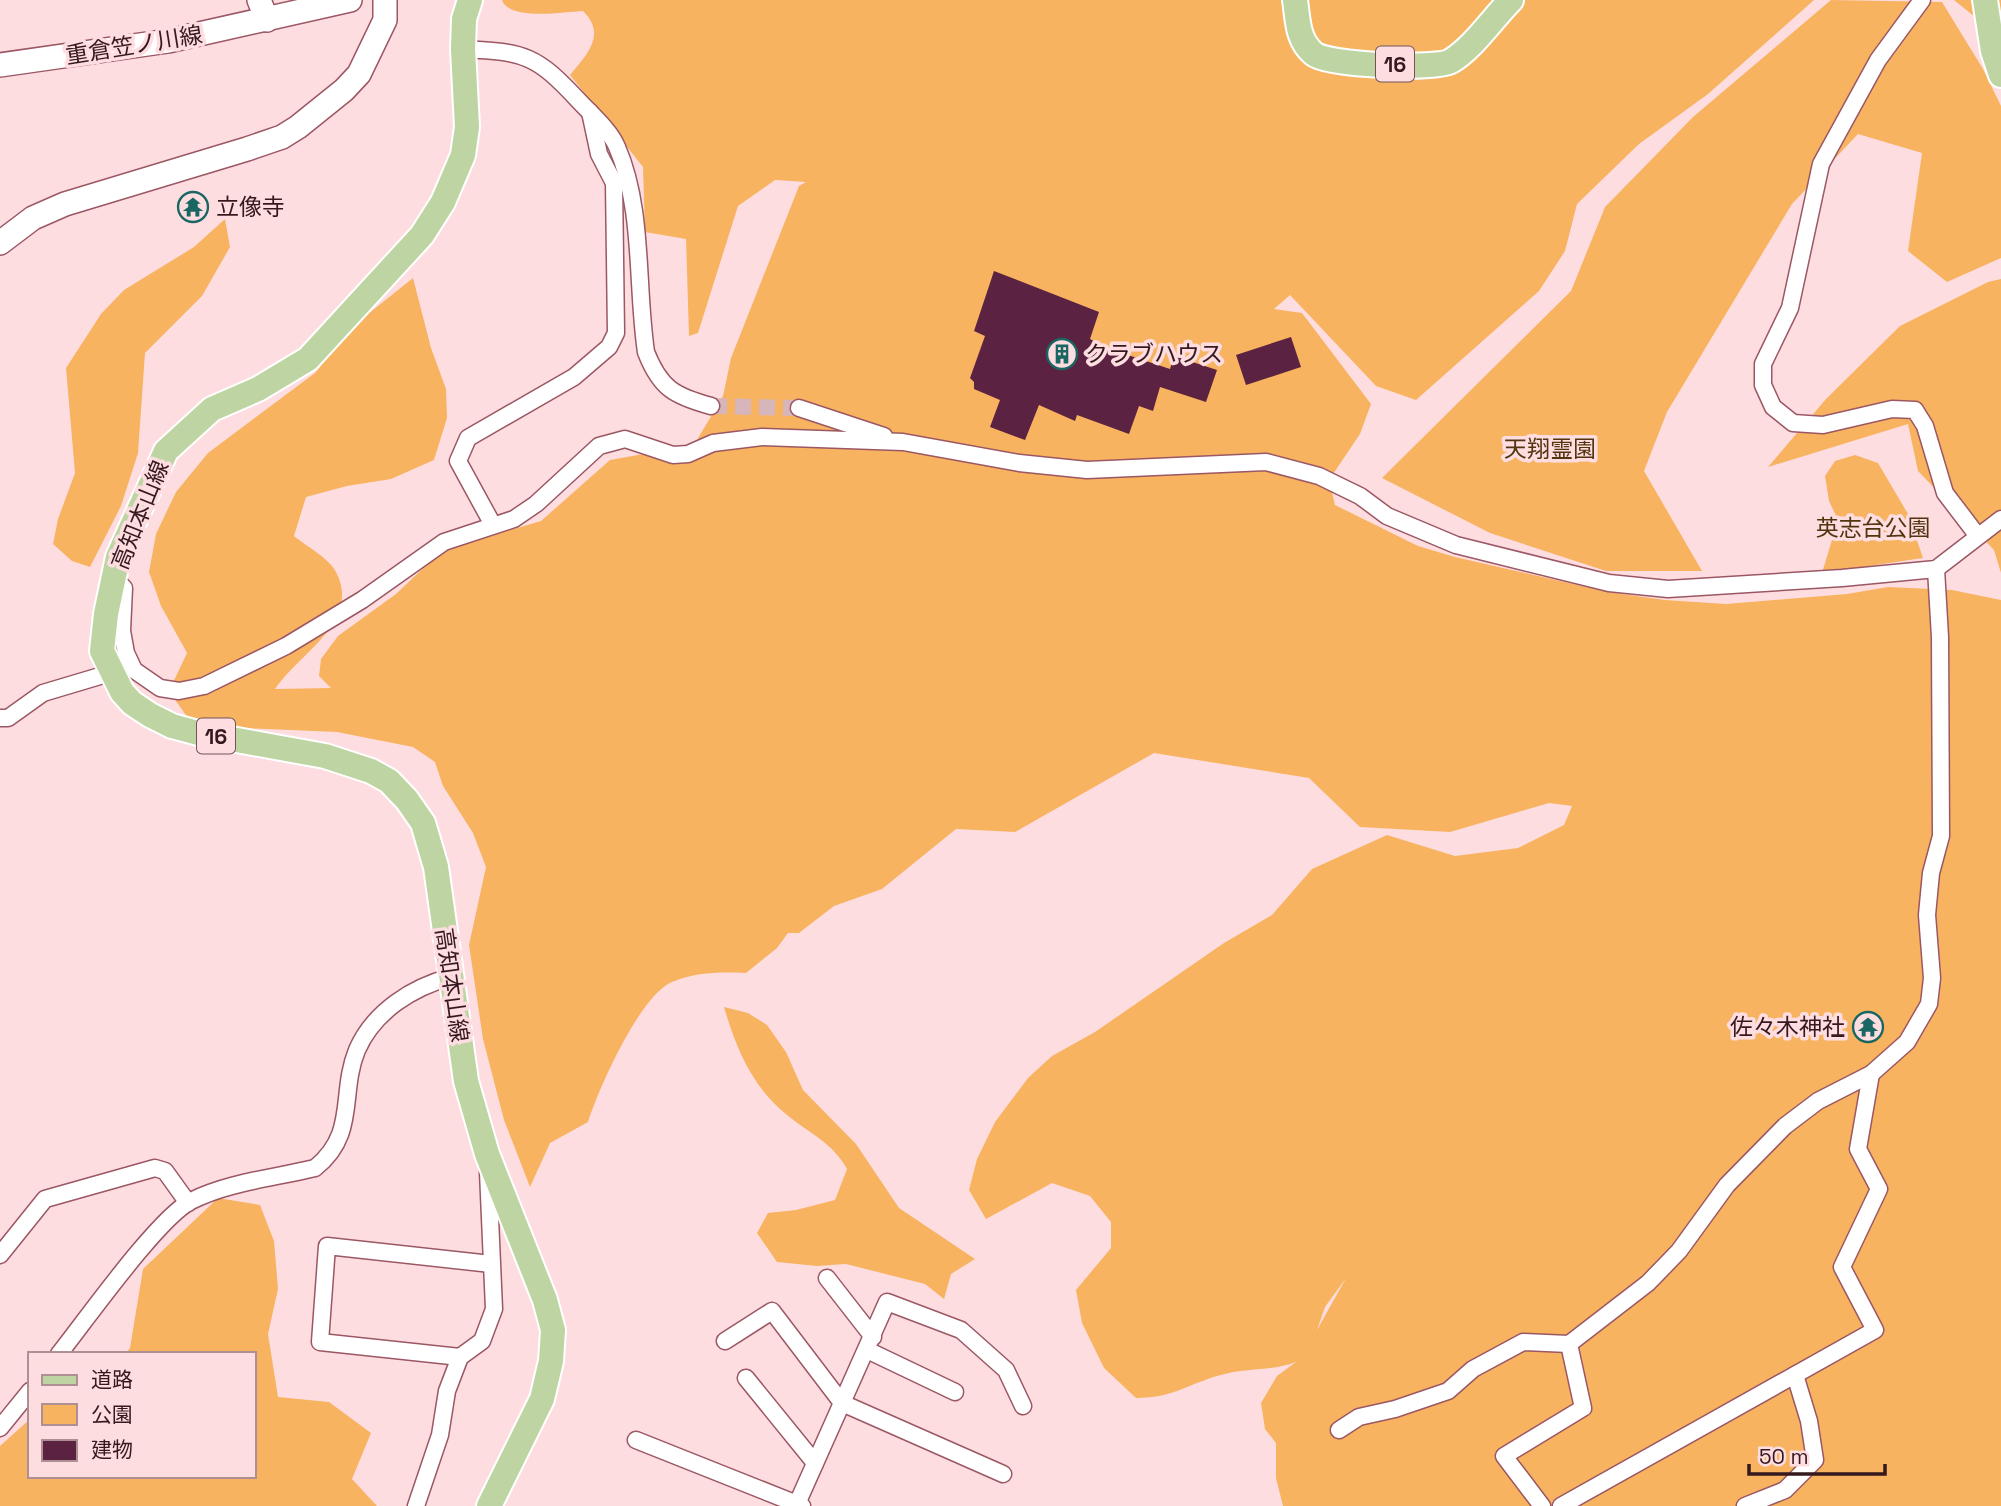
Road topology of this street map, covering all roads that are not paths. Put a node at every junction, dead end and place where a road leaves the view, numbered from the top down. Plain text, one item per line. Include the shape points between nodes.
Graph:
1 (350, 0) edge
2 (386, 0) edge
3 (470, 0) edge
4 (1296, 0) edge
5 (1511, 0) edge
6 (1922, 0) edge
7 (1985, 0) edge
8 (263, 10) edge
9 (464, 49) junction
10 (0, 65) edge
11 (2001, 75) edge
12 (590, 112) junction
13 (0, 243) edge
14 (710, 406) tunnel mouth
15 (799, 408) tunnel mouth
16 (903, 442) junction
17 (2001, 519) edge
18 (493, 525) junction
19 (1977, 535) junction
20 (1936, 569) junction
21 (114, 578) junction
22 (110, 673) junction
23 (0, 718) edge
24 (451, 976) junction
25 (1871, 1074) junction
26 (488, 1154) junction
27 (188, 1203) junction
28 (0, 1255) edge
29 (491, 1264) junction
30 (827, 1278) dead end
31 (725, 1341) dead end
32 (870, 1344) junction
33 (1569, 1344) junction
34 (61, 1352) edge
35 (460, 1357) junction
36 (1795, 1375) junction
37 (746, 1378) dead end
38 (955, 1392) dead end
39 (28, 1393) edge
40 (842, 1403) junction
41 (1023, 1406) dead end
42 (0, 1428) edge
43 (1339, 1430) dead end
44 (636, 1440) dead end
45 (815, 1462) junction
46 (1003, 1474) dead end
47 (798, 1505) edge
48 (416, 1506) edge
49 (489, 1506) edge
50 (1542, 1506) edge
51 (1561, 1506) edge
52 (1745, 1506) edge

1 - 8 street, 重倉笠ノ川線
2 - 13 street via 385,20 359,74 298,127 247,149 65,204 33,218
3 - 9 main road, 高知本山線 / 16 via 464,19
4 - 5 main road, 16 via 1300,35 1317,57 1436,66 1456,57
6 - 19 street via 1878,60 1821,164 1790,308 1763,364 1763,385 1782,416 1810,426 1892,409 1915,410 1925,426 1945,493
7 - 11 main road
8 - 10 street, 重倉笠ノ川線 via 168,41
9 - 12 street via 514,52 543,64
9 - 21 main road, 高知本山線 / 16 via 467,127 463,155 443,202 422,234 308,359 258,389 212,409 166,451 118,557
12 - 14 street via 616,145 631,188 646,352 655,374 669,390
12 - 18 street via 599,155 614,183 616,333 609,347 573,377 468,438 458,461
15 - 16 street
16 - 18 street via 762,437 713,443 673,455 625,439 599,446 536,504 514,519
16 - 20 street via 1087,470 1266,462 1319,475 1387,516 1456,545 1609,583 1668,589
17 - 19 street
18 - 21 street via 444,542 362,600 242,670 179,691 160,688 134,670 122,631 124,589
19 - 20 street
20 - 25 street via 1941,836 1927,915 1932,978 1929,1004 1907,1042
21 - 22 main road, 高知本山線 / 16 via 102,651
22 - 23 street via 43,693 8,718
22 - 24 main road, 高知本山線 / 16 via 132,704 172,726 325,756 389,781 423,823 436,867
24 - 26 main road, 高知本山線 / 16 via 466,1081
24 - 27 street via 421,985 393,1004 369,1029 357,1051 337,1146 327,1158 315,1168 211,1192
25 - 33 street via 1818,1101 1785,1126 1727,1185 1679,1251 1648,1283
25 - 36 street via 1858,1149 1879,1189 1842,1267 1875,1330
26 - 29 street
26 - 49 main road, 高知本山線 / 16 via 553,1329 542,1399
27 - 28 street via 165,1171 155,1168 45,1199
27 - 34 street via 152,1239
29 - 35 street via 494,1309 482,1341
29 - 35 street via 327,1246 320,1342
30 - 32 street
31 - 40 street via 772,1311
32 - 38 street
32 - 40 street
32 - 41 street via 887,1302 961,1330 1006,1370
33 - 43 street via 1523,1342 1473,1369 1448,1391 1359,1417
33 - 50 street via 1583,1408 1504,1456
35 - 48 street
36 - 51 street
36 - 52 street via 1815,1460 1785,1490
37 - 45 street
39 - 42 street
40 - 45 street
40 - 46 street
44 - 47 street
45 - 47 street

